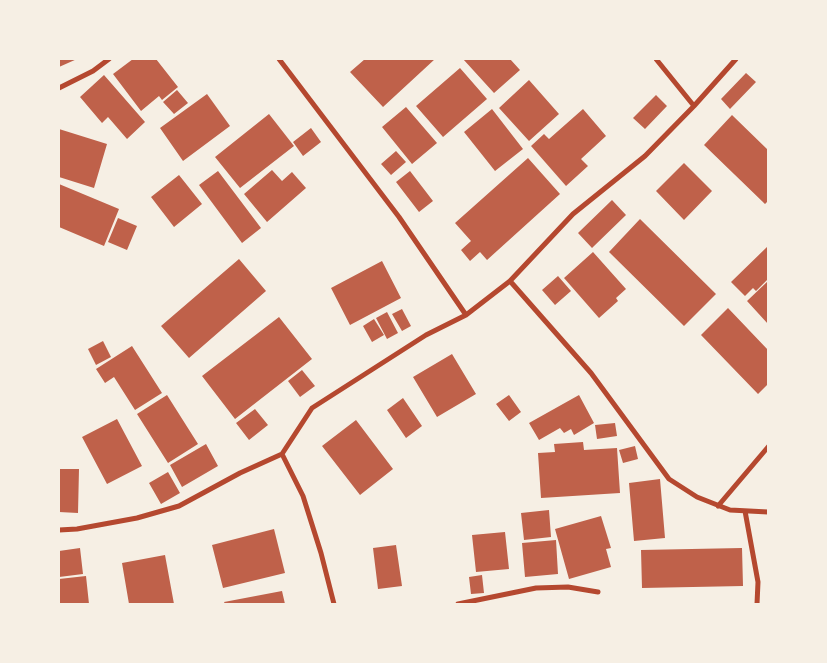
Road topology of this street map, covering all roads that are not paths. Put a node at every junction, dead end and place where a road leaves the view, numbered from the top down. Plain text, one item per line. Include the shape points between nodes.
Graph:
1 (109, 59) edge
2 (279, 59) edge
3 (656, 59) edge
4 (736, 59) edge
5 (59, 88) edge
6 (694, 106) junction
7 (510, 281) junction
8 (466, 315) junction
9 (768, 447) edge
10 (282, 454) junction
11 (718, 506) junction
12 (744, 511) junction
13 (768, 512) edge
14 (59, 530) edge
15 (598, 592) dead end
16 (334, 604) edge
17 (458, 604) edge
18 (757, 604) edge

1 - 5 street
2 - 8 street via 399,217
3 - 6 street
4 - 6 street
6 - 7 street via 645,156 573,214
7 - 8 street
7 - 11 street via 591,373 669,479
8 - 10 street via 426,336 312,408
9 - 11 street
10 - 14 street via 179,506 137,518
10 - 16 street via 303,496
11 - 12 street
12 - 13 street
12 - 18 street via 758,582
15 - 17 street via 568,586 536,588

